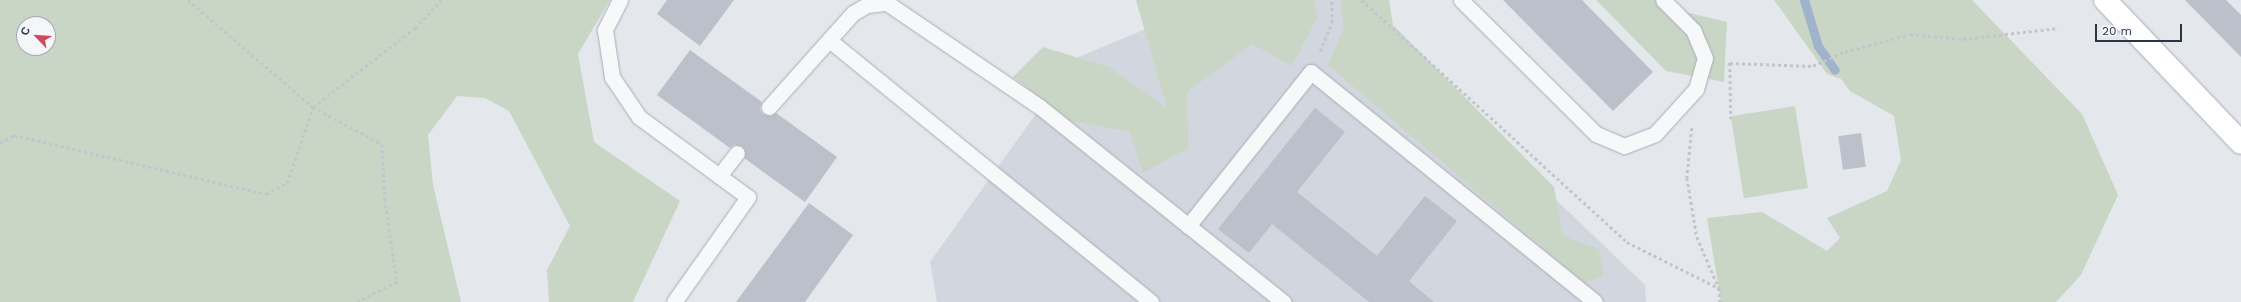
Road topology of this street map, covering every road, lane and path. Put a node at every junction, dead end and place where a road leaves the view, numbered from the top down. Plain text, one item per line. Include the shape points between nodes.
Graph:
1 (188, 0) edge
2 (441, 0) edge
3 (620, 0) edge
4 (1331, 0) edge
5 (1362, 0) edge
6 (1461, 0) edge
7 (1663, 0) edge
8 (2105, 0) edge
9 (2058, 28) dead end
10 (829, 40) junction
11 (1730, 63) junction
12 (1311, 72) junction
13 (1696, 89) junction
14 (313, 107) junction
15 (769, 108) dead end
16 (1731, 119) dead end
17 (0, 143) edge
18 (2241, 143) edge
19 (737, 152) dead end
20 (719, 176) junction
21 (1188, 226) junction
22 (1719, 288) junction
23 (1134, 297) edge
24 (358, 302) edge
25 (674, 302) edge
26 (1151, 302) edge
27 (1283, 302) edge
28 (1595, 302) edge
29 (1720, 302) edge

1 - 14 path
2 - 14 path via 415,28
3 - 20 lane via 606,30 612,77 639,117
4 - 12 path via 1332,23
5 - 22 path via 1626,242
6 - 13 lane via 1596,134 1624,146 1655,134
7 - 13 lane via 1693,30 1705,58
8 - 18 main road
9 - 11 path via 1962,39 1910,34 1845,52 1813,66
10 - 15 lane
10 - 21 lane via 853,13 868,5 887,3 1040,107
10 - 23 lane
11 - 13 path
11 - 16 path
12 - 21 lane
12 - 28 lane
13 - 22 path via 1687,178 1697,237
14 - 17 path via 287,183 266,194 14,135
14 - 24 path via 382,144 385,199 397,282
19 - 20 lane
20 - 25 lane via 748,197
21 - 27 lane
22 - 29 path
23 - 26 lane

